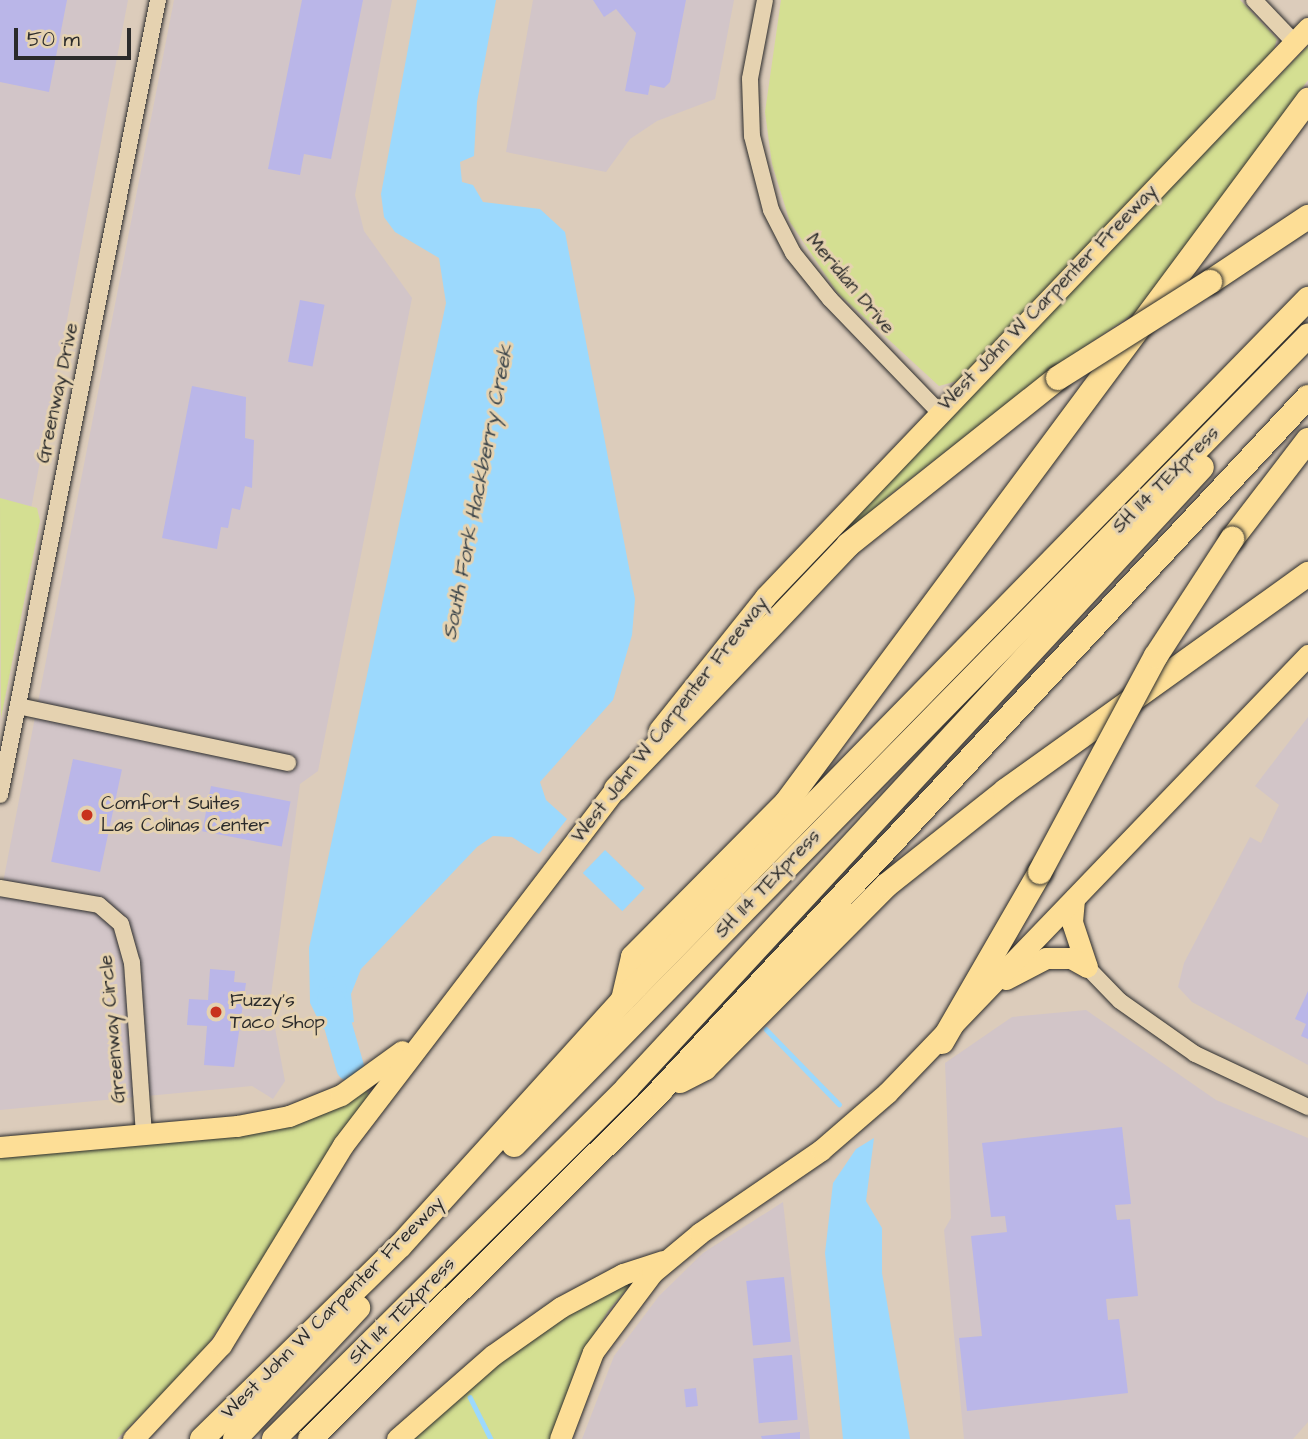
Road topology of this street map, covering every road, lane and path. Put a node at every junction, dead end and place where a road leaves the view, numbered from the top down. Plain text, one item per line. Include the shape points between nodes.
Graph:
1 (158, 0) edge
2 (765, 0) edge
3 (1254, 0) edge
4 (1301, 35) edge
5 (1308, 100) edge
6 (1308, 217) edge
7 (1308, 299) edge
8 (1308, 336) edge
9 (1308, 360) edge
10 (1308, 397) edge
11 (939, 412) junction
12 (1308, 440) edge
13 (1308, 574) edge
14 (1308, 655) edge
15 (18, 706) junction
16 (288, 763) dead end
17 (615, 789) junction
18 (0, 795) edge
19 (0, 888) edge
20 (1074, 899) junction
21 (1087, 967) junction
22 (985, 994) junction
23 (622, 1001) junction
24 (423, 1035) junction
25 (942, 1042) junction
26 (661, 1090) junction
27 (1308, 1107) edge
28 (144, 1133) junction
29 (0, 1147) edge
30 (665, 1261) junction
31 (133, 1439) edge
32 (202, 1439) edge
33 (235, 1439) edge
34 (274, 1439) edge
35 (310, 1439) edge
36 (397, 1439) edge
37 (560, 1439) edge

1 - 15 street, Greenway Drive
2 - 11 street, Meridian Drive via 751,102 758,171 771,210 793,253 830,299
3 - 4 street
4 - 11 main road, West John W Carpenter Freeway
5 - 23 highway via 786,803 633,957
6 - 17 highway, bridge via 1058,378 848,545
7 - 23 highway, West John W Carpenter Freeway
8 - 33 highway, SH 114 TEXpress via 461,1198
9 - 34 highway, SH 114 TEXpress via 1190,479 995,696 627,1088
10 - 26 highway
11 - 17 main road, West John W Carpenter Freeway via 765,597
12 - 25 highway, bridge via 1232,539 1156,656
13 - 26 highway via 1005,791 887,885 705,1068
14 - 20 main road
15 - 16 street
15 - 18 street, Greenway Drive
17 - 24 main road, West John W Carpenter Freeway
19 - 28 street, Greenway Circle via 99,905 121,924 132,963
20 - 21 main road via 1072,922
20 - 22 main road
21 - 22 main road via 1071,958 1046,958
21 - 27 street via 1121,1001 1195,1054
22 - 25 main road
23 - 32 highway, West John W Carpenter Freeway via 400,1246
24 - 28 main road via 322,1105 237,1126
24 - 31 main road, West John W Carpenter Freeway via 342,1144 221,1345
25 - 30 main road via 821,1150
26 - 35 highway
28 - 29 main road
30 - 36 main road via 623,1274 561,1307 493,1355
30 - 37 main road via 625,1303 593,1352

